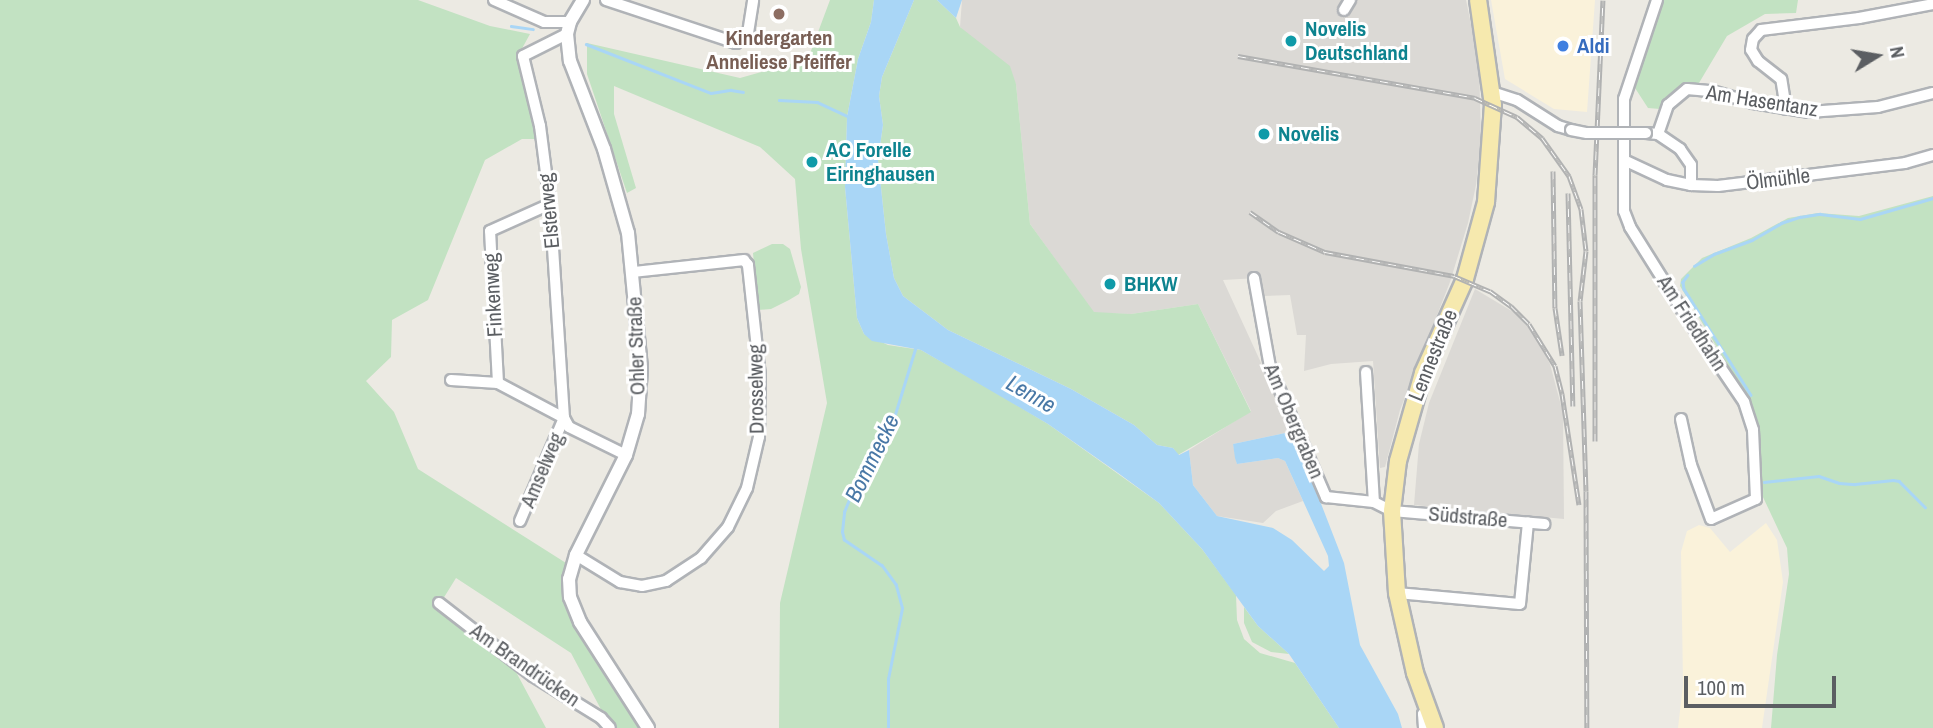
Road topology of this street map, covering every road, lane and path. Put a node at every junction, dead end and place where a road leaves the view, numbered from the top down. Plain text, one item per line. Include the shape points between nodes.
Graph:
1 (494, 0) edge
2 (583, 0) edge
3 (606, 0) edge
4 (753, 0) edge
5 (1350, 0) edge
6 (1478, 0) edge
7 (1657, 0) edge
8 (1933, 4) edge
9 (1344, 10) dead end
10 (569, 28) junction
11 (1492, 92) junction
12 (1933, 93) edge
13 (1786, 109) junction
14 (1658, 134) junction
15 (1933, 155) edge
16 (1626, 162) junction
17 (1690, 185) junction
18 (550, 204) junction
19 (633, 272) junction
20 (1254, 278) dead end
21 (1366, 372) dead end
22 (451, 380) dead end
23 (498, 383) junction
24 (564, 418) junction
25 (1681, 419) dead end
26 (626, 455) junction
27 (1374, 502) junction
28 (1392, 511) junction
29 (520, 521) dead end
30 (1528, 522) junction
31 (1544, 524) dead end
32 (576, 555) junction
33 (1398, 593) junction
34 (439, 603) dead end
35 (1428, 711) junction
36 (610, 728) edge
37 (648, 728) edge
38 (1424, 728) edge
39 (1435, 728) edge

1 - 10 street
2 - 10 street
3 - 4 street via 736,43 748,33
5 - 9 street
6 - 11 main road, Lennestraße
7 - 16 street, Am Friedhahn via 1624,99
8 - 13 street via 1761,30 1751,50 1781,79
10 - 18 street, Elsterweg via 523,56 540,126
10 - 19 street, Ohler Straße via 570,61 617,191
11 - 14 street, bridge via 1517,100 1571,130
11 - 28 main road, Lennestraße via 1486,202 1465,279 1423,373 1398,461
12 - 13 street, Am Hasentanz via 1878,107
13 - 14 street, Am Hasentanz via 1687,89 1668,105
14 - 17 street via 1680,149 1692,165
15 - 17 street, Ölmühle via 1820,174
16 - 17 street, Ölmühle
16 - 25 street, Am Friedhahn via 1624,211 1630,228 1744,402 1753,430 1756,499 1711,519 1691,465
18 - 23 street, Finkenweg via 490,231
18 - 24 street, Elsterweg
19 - 26 street, Ohler Straße via 641,369 638,414
19 - 32 street, Drosselweg via 744,260 748,265 760,376 759,438 747,488 728,527 701,558 666,581 642,586 620,582
20 - 27 street, Am Obergraben via 1270,367 1326,497
21 - 27 street
22 - 23 street, Amselweg
23 - 24 street, Amselweg
24 - 26 street, Amselweg via 569,427
24 - 29 street, Amselweg
26 - 32 street, Ohler Straße
27 - 28 street, Am Obergraben
28 - 30 street, Südstraße
28 - 33 main road, Lennestraße
30 - 31 street, Südstraße
30 - 33 street via 1520,604
32 - 37 street, Ohler Straße via 569,579 570,597 580,622
33 - 35 main road, Lennestraße
34 - 36 street, Am Brandrücken
35 - 38 street via 1423,714
35 - 39 main road, Lennestraße

